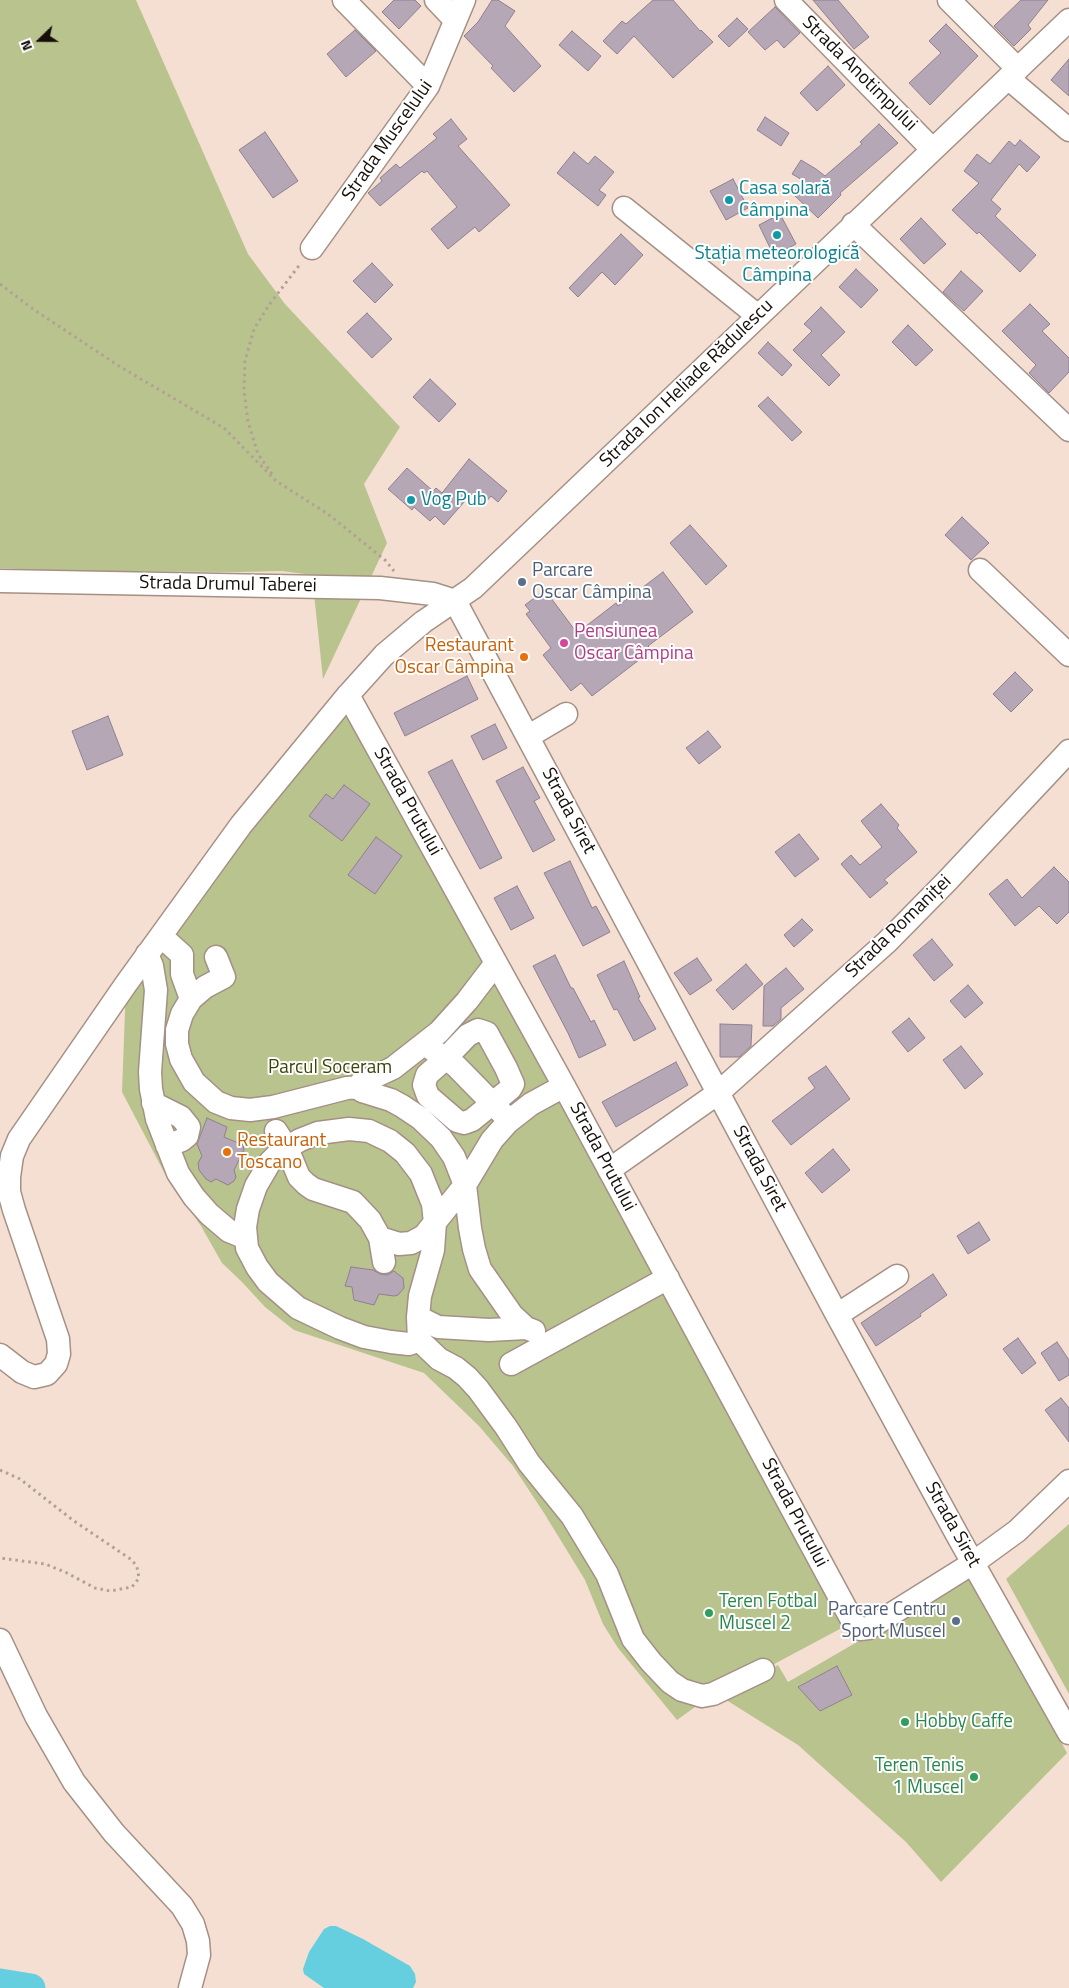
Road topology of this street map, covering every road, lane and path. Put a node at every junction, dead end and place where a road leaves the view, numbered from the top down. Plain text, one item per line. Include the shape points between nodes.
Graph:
1 (344, 0) edge
2 (436, 0) edge
3 (464, 0) edge
4 (786, 0) edge
5 (949, 0) edge
6 (455, 20) junction
7 (1066, 29) edge
8 (1013, 74) junction
9 (428, 86) junction
10 (1069, 130) edge
11 (932, 149) junction
12 (624, 208) dead end
13 (853, 224) junction
14 (312, 248) joint
15 (0, 284) edge
16 (758, 316) junction
17 (1069, 430) edge
18 (276, 481) junction
19 (980, 570) dead end
20 (0, 581) edge
21 (410, 591) junction
22 (456, 601) junction
23 (1069, 655) edge
24 (348, 695) junction
25 (566, 714) dead end
26 (529, 736) junction
27 (1069, 751) edge
28 (161, 936) junction
29 (148, 954) junction
30 (216, 957) dead end
31 (496, 963) junction
32 (190, 1000) junction
33 (424, 1046) junction
34 (446, 1058) junction
35 (564, 1086) junction
36 (360, 1087) junction
37 (718, 1093) junction
38 (493, 1103) junction
39 (273, 1107) junction
40 (508, 1122) junction
41 (282, 1139) junction
42 (253, 1165) dead end
43 (609, 1170) junction
44 (466, 1185) junction
45 (435, 1223) junction
46 (246, 1238) junction
47 (380, 1238) junction
48 (384, 1262) dead end
49 (897, 1276) dead end
50 (668, 1278) junction
51 (837, 1315) junction
52 (418, 1317) junction
53 (526, 1328) junction
54 (419, 1340) junction
55 (546, 1345) junction
56 (0, 1355) edge
57 (511, 1364) dead end
58 (0, 1470) edge
59 (1069, 1481) edge
60 (0, 1558) edge
61 (973, 1563) junction
62 (0, 1640) edge
63 (762, 1670) dead end
64 (1069, 1733) edge
65 (190, 1988) edge

1 - 9 street
2 - 6 street
3 - 6 street, Strada Muscelului
4 - 11 street, Strada Anotimpului
5 - 8 street
6 - 9 street, Strada Muscelului
7 - 8 street, Strada Ion Heliade Rădulescu
8 - 10 street
8 - 11 street, Strada Ion Heliade Rădulescu
9 - 14 street, Strada Muscelului
11 - 13 street, Strada Ion Heliade Rădulescu
12 - 16 street
13 - 16 street, Strada Ion Heliade Rădulescu
13 - 17 street
14 - 18 path via 254,329 245,361 248,422 258,454
15 - 18 path via 120,366 224,428
16 - 22 street, Strada Ion Heliade Rădulescu
18 - 21 path via 328,514 385,560
19 - 23 street
20 - 21 street, Strada Drumul Taberei
21 - 22 street, Strada Drumul Taberei
22 - 24 street via 400,641
22 - 26 street, Strada Siret
24 - 28 street via 241,825
24 - 31 street, Strada Prutului
25 - 26 street
26 - 37 street, Strada Siret
27 - 37 street, Strada Romaniței via 887,942
28 - 29 street
28 - 32 street via 182,955 182,974
29 - 46 street via 156,990 150,1072 153,1103 167,1146 178,1173 194,1197 229,1231
29 - 56 street via 29,1124 12,1156 9,1177 12,1201 58,1339 59,1354 56,1364 47,1374 34,1376 22,1372
30 - 32 street via 224,977
31 - 33 street via 457,1012
31 - 35 street, Strada Prutului
32 - 39 street via 179,1022 177,1044 194,1082 216,1102 231,1108
33 - 34 street
33 - 36 street via 393,1068 367,1078
34 - 38 street
34 - 38 street via 427,1074 424,1085 428,1096 457,1121 464,1123
34 - 38 street via 473,1032 483,1030 487,1033 512,1084
35 - 40 street via 531,1104
35 - 43 street, Strada Prutului
36 - 39 street
36 - 44 street via 367,1094 391,1100 420,1118 454,1157
37 - 43 street, Strada Romaniței
37 - 51 street, Strada Siret
38 - 40 street
39 - 41 street
40 - 44 street via 492,1140
41 - 42 street via 272,1144
41 - 45 street via 300,1140 318,1133 349,1129 369,1131 390,1141 405,1153 421,1174 433,1204
41 - 46 street via 256,1186 248,1209
41 - 47 street via 296,1171 306,1184 353,1202 370,1220
43 - 50 street, Strada Prutului
44 - 45 street
44 - 53 street via 472,1242 480,1269 512,1315
45 - 47 street via 424,1236 411,1243 399,1244
45 - 52 street via 433,1250 420,1296
46 - 54 street via 247,1248 268,1282 298,1308 364,1337 409,1344
47 - 48 street
49 - 51 street
50 - 55 street
50 - 61 street, Strada Prutului via 853,1622 860,1629 869,1628
51 - 61 street, Strada Siret
52 - 53 street via 438,1327
52 - 54 street
53 - 55 street via 534,1331
54 - 63 street via 478,1389 529,1463 572,1516 607,1574 633,1639 670,1682 682,1690 702,1696 713,1694
55 - 57 street
58 - 60 path via 20,1479 132,1560 139,1578 132,1587 110,1591 96,1588 44,1564
59 - 61 street via 1017,1531
61 - 64 street, Strada Siret
62 - 65 street via 36,1716 74,1782 114,1833 182,1906 193,1924 199,1955

